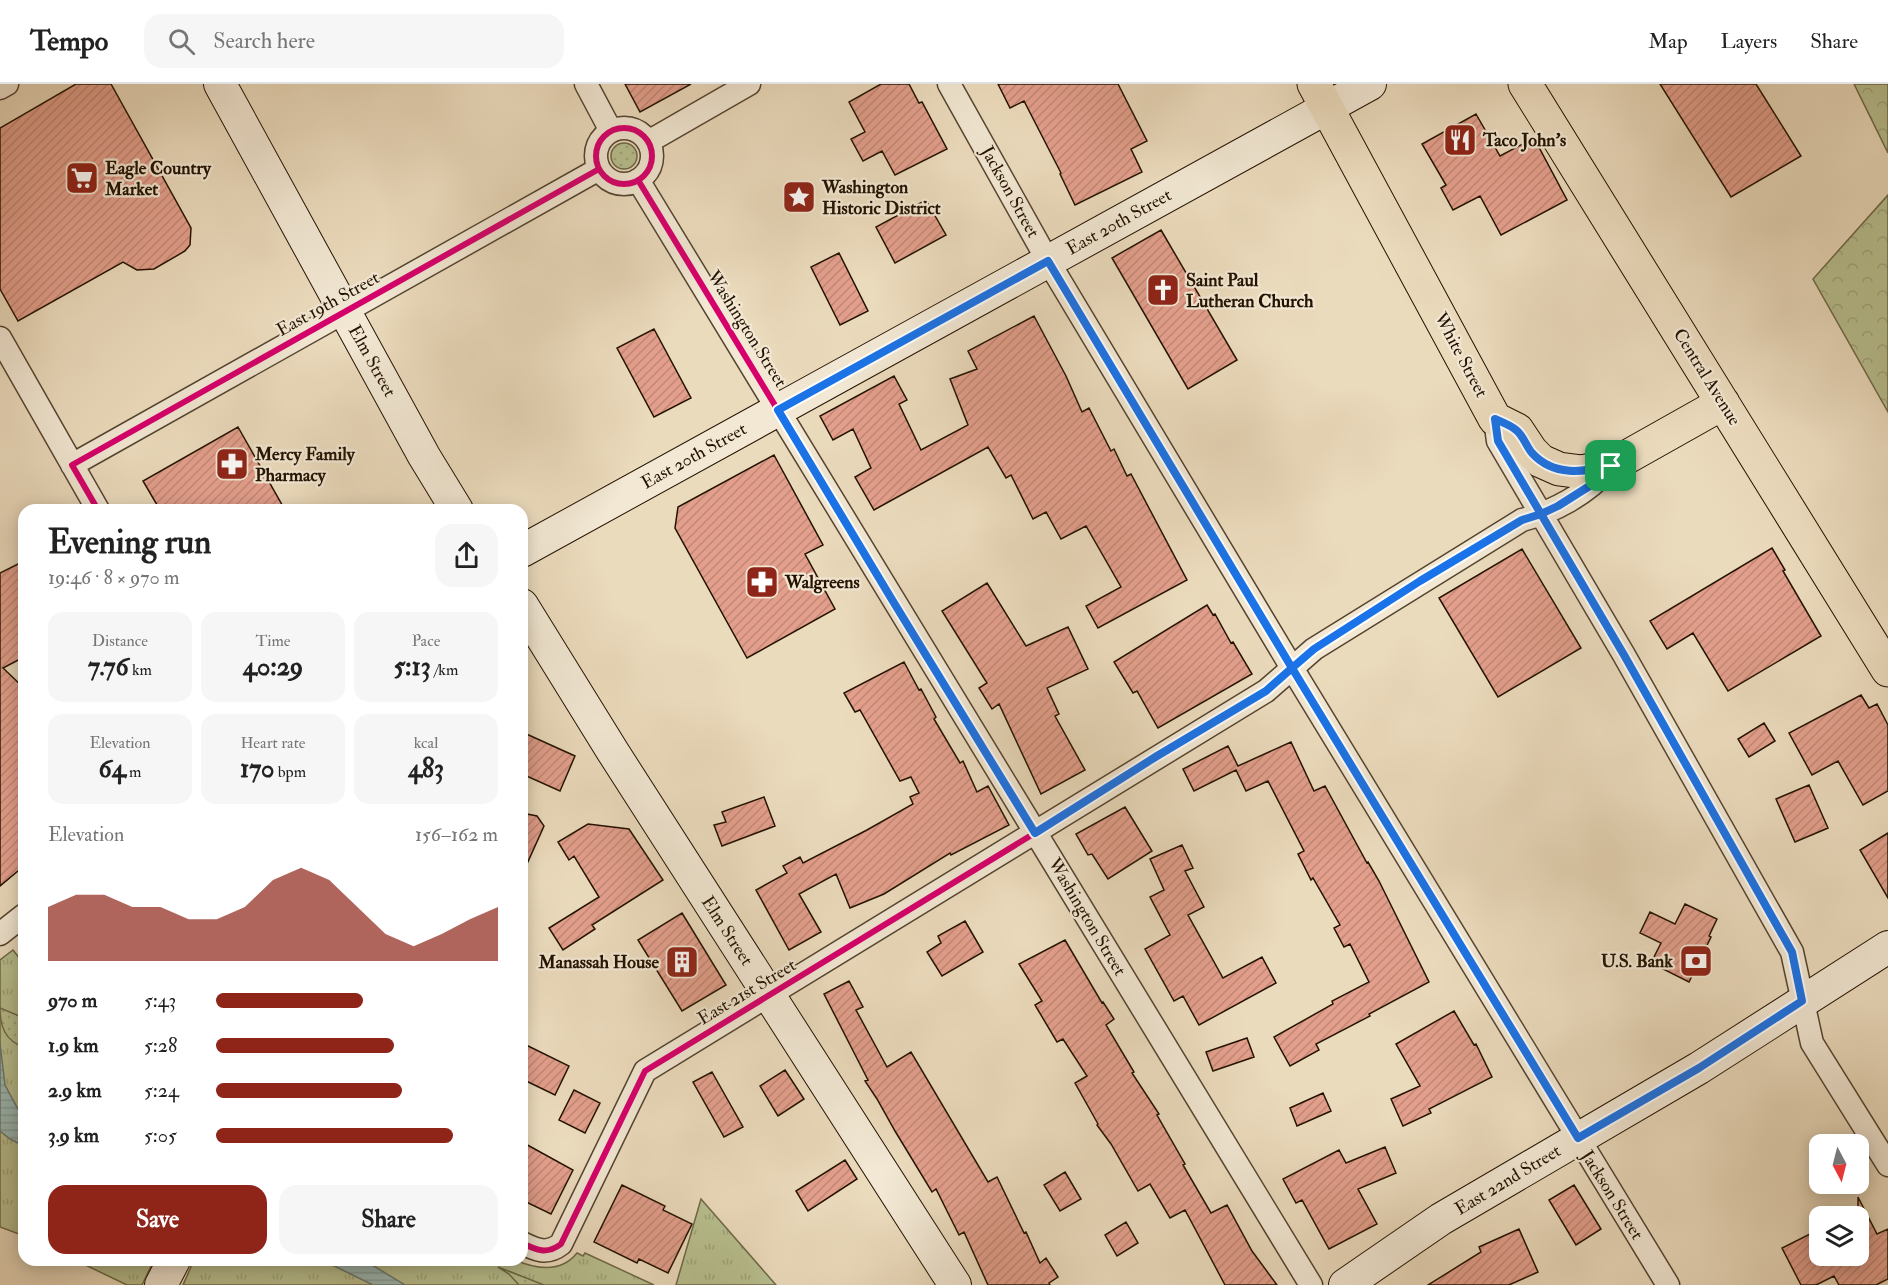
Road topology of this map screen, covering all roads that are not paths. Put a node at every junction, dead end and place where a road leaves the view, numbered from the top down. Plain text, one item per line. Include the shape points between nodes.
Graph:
1 (7, 84) edge
2 (220, 84) edge
3 (586, 84) edge
4 (748, 84) edge
5 (949, 84) edge
6 (1370, 84) edge
7 (1525, 84) edge
8 (0, 88) edge
9 (1321, 96) edge
10 (611, 131) junction
11 (648, 142) junction
12 (599, 169) junction
13 (638, 180) junction
14 (1048, 261) junction
15 (345, 311) junction
16 (0, 338) edge
17 (1723, 403) junction
18 (778, 410) junction
19 (1495, 419) junction
20 (72, 465) junction
21 (1611, 466) junction
22 (95, 504) edge
23 (453, 504) edge
24 (1541, 514) junction
25 (528, 548) edge
26 (528, 615) edge
27 (1292, 668) junction
28 (1888, 670) edge
29 (1035, 833) junction
30 (18, 920) edge
31 (0, 934) edge
32 (1888, 947) edge
33 (770, 996) junction
34 (1802, 1001) junction
35 (1578, 1138) junction
36 (1888, 1165) edge
37 (528, 1245) edge
38 (171, 1266) edge
39 (161, 1285) edge
40 (955, 1285) edge
41 (1311, 1285) edge
42 (1345, 1285) edge
43 (1668, 1285) edge

1 - 8 street
2 - 15 street, Elm Street
3 - 10 street
4 - 11 street
5 - 14 street, Jackson Street
6 - 9 street, East 20th Street
7 - 17 main road, Central Avenue
9 - 14 street, East 20th Street
9 - 19 main road, White Street
10 - 11 street via 631,129
10 - 12 street via 596,152
11 - 13 street via 650,167
12 - 13 street via 604,176 620,183
12 - 15 street, East 19th Street
13 - 18 street, Washington Street
14 - 18 street, East 20th Street
14 - 27 street, Jackson Street
15 - 20 street, East 19th Street
15 - 23 street, Elm Street
16 - 20 street
17 - 21 main road, East 21st Street
17 - 28 main road, Central Avenue
18 - 25 street, East 20th Street
18 - 29 street, Washington Street
19 - 21 main road via 1517,430 1541,461 1559,469 1582,472
19 - 24 street, White Street via 1498,441
20 - 22 street
21 - 24 street, East 21st Street via 1599,480
24 - 27 street, East 21st Street via 1522,520 1420,581 1314,649
24 - 34 street, White Street via 1792,952
26 - 33 street, Elm Street
27 - 29 street, East 21st Street via 1266,691
27 - 35 street, Jackson Street
29 - 33 street, East 21st Street
29 - 41 street, Washington Street
30 - 31 street
32 - 34 street, East 22nd Street
33 - 37 street, East 21st Street via 645,1071 565,1237 554,1249 545,1251
33 - 40 street, Elm Street
34 - 35 street, East 22nd Street via 1699,1068
34 - 36 street, White Street via 1812,1043
35 - 42 street, East 22nd Street via 1441,1219
35 - 43 street, Jackson Street
38 - 39 street

